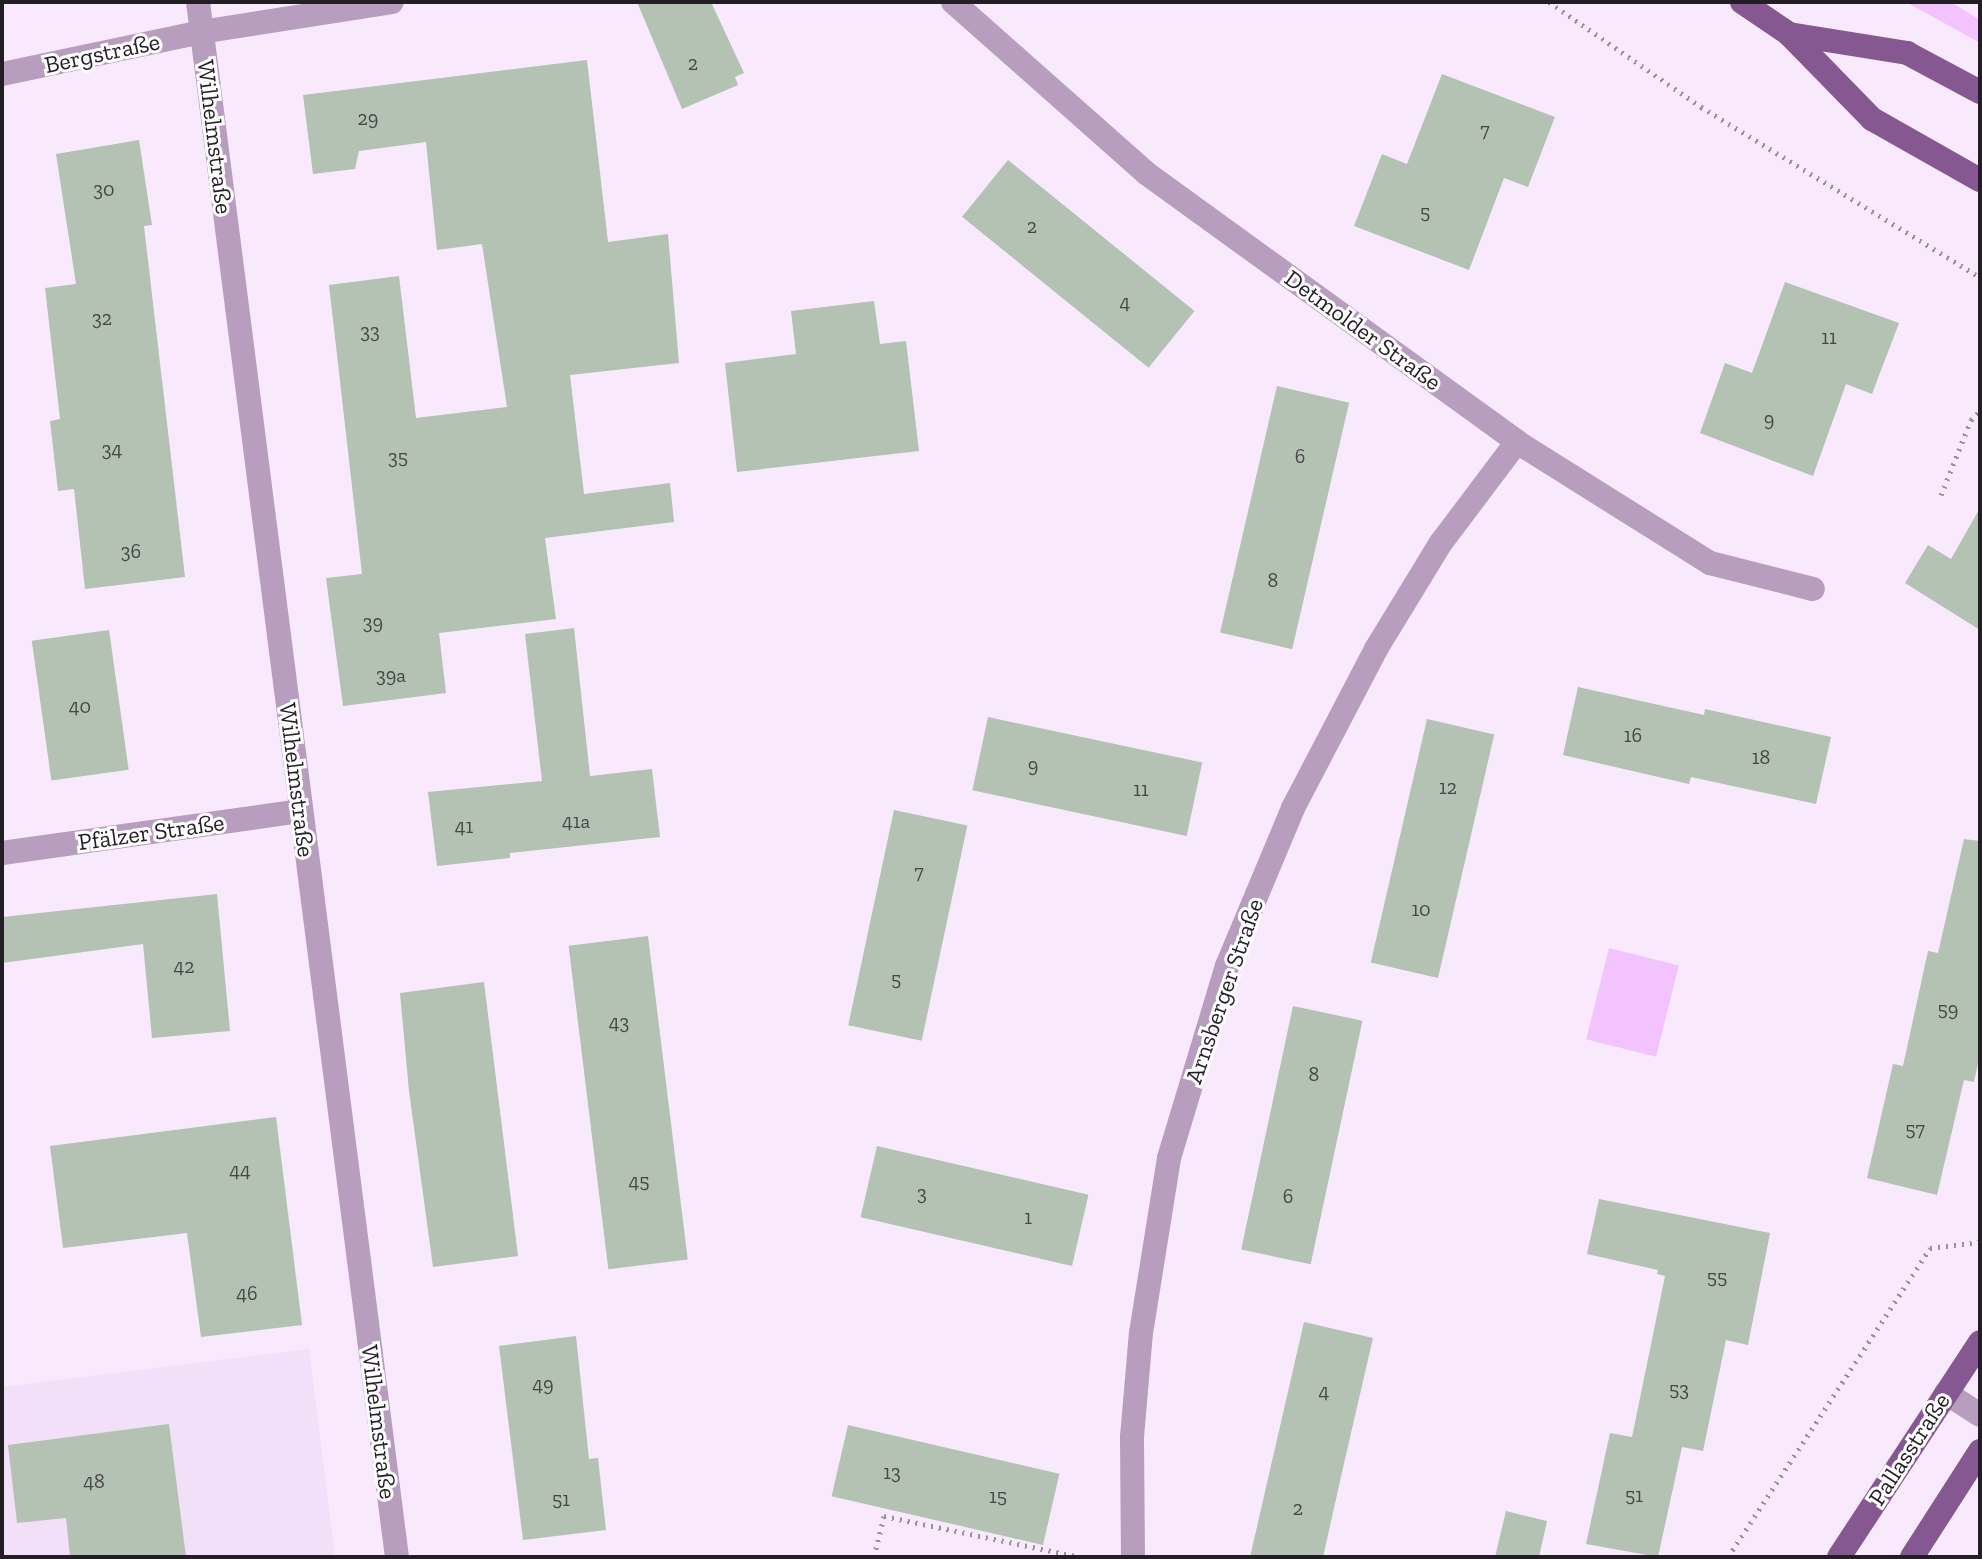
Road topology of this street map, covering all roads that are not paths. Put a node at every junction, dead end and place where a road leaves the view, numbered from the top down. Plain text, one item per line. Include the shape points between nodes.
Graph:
1 (198, 2) edge
2 (392, 2) edge
3 (953, 2) edge
4 (1742, 2) edge
5 (201, 32) junction
6 (1789, 34) junction
7 (2, 74) edge
8 (1980, 92) edge
9 (1980, 180) edge
10 (1517, 442) junction
11 (1813, 589) dead end
12 (301, 811) junction
13 (2, 853) edge
14 (1980, 1342) edge
15 (1946, 1393) junction
16 (1980, 1415) edge
17 (1980, 1451) edge
18 (397, 1557) edge
19 (1133, 1557) edge
20 (1839, 1557) edge
21 (1912, 1557) edge

1 - 5 street, Wilhelmstraße
2 - 5 street, Bergstraße
3 - 10 street, Detmolder Straße via 1146,173
4 - 6 main road
5 - 7 street, Bergstraße
5 - 12 street, Wilhelmstraße
6 - 8 main road via 1907,53
6 - 9 main road via 1872,119
10 - 11 street, Detmolder Straße via 1710,563
10 - 19 street, Arnsberger Straße via 1440,544 1376,649 1293,808 1227,966 1169,1158 1141,1333 1132,1437
12 - 13 street, Pfälzer Straße
12 - 18 street, Wilhelmstraße
14 - 15 main road, Pallasstraße
15 - 16 street
15 - 20 main road, Pallasstraße
17 - 21 main road

